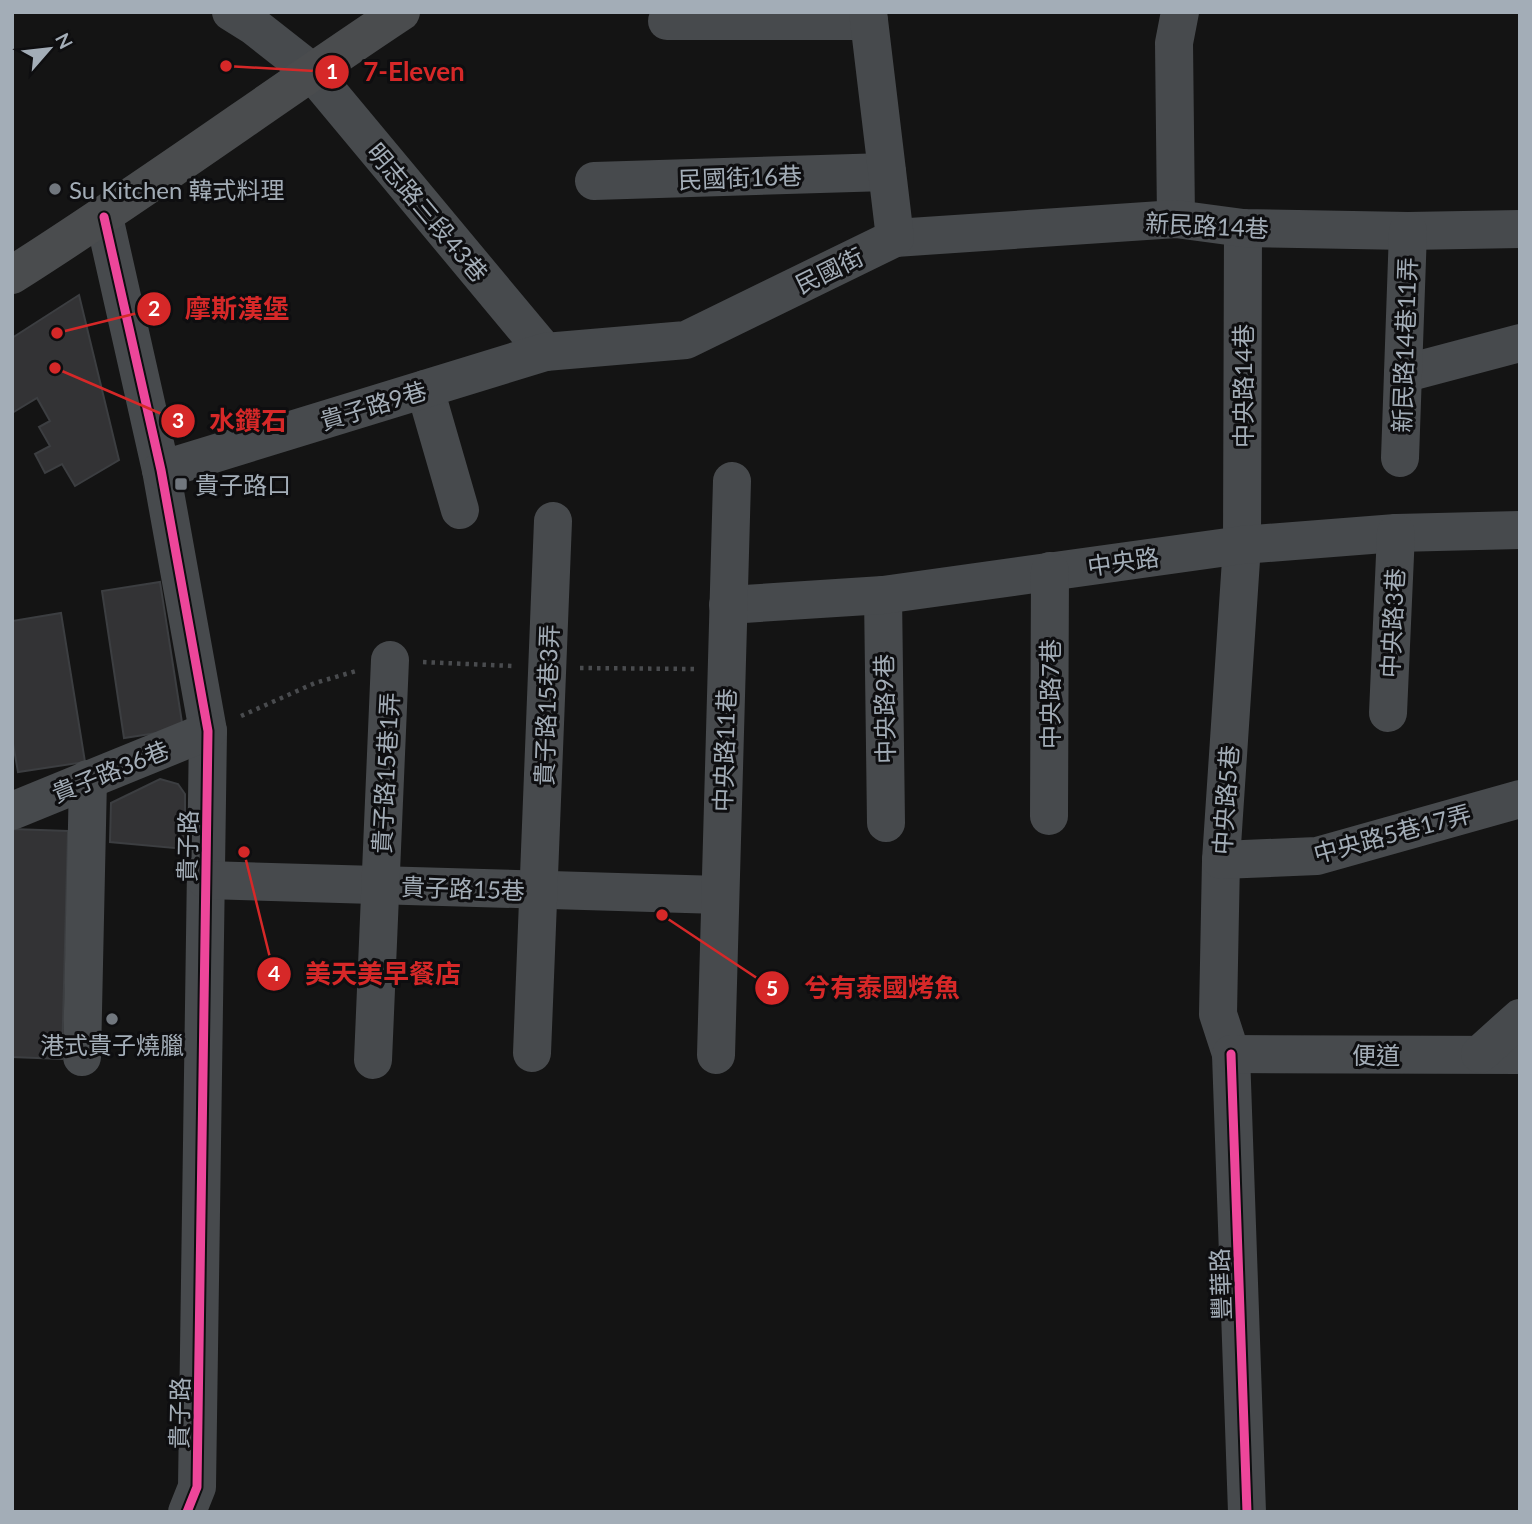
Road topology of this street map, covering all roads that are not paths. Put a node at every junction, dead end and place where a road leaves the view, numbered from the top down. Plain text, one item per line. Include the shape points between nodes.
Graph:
1 (231, 12) edge
2 (401, 12) edge
3 (1180, 12) edge
4 (868, 16) edge
5 (667, 21) dead end
6 (311, 71) junction
7 (887, 172) junction
8 (594, 181) dead end
9 (104, 217) junction
10 (1177, 219) junction
11 (1242, 228) junction
12 (1520, 229) edge
13 (1408, 231) junction
14 (895, 238) junction
15 (12, 275) edge
16 (1520, 343) edge
17 (545, 352) junction
18 (1403, 374) junction
19 (425, 389) junction
20 (1400, 458) dead end
21 (161, 470) junction
22 (732, 481) dead end
23 (460, 510) dead end
24 (553, 521) dead end
25 (1520, 530) edge
26 (1396, 533) junction
27 (1242, 545) junction
28 (1050, 571) junction
29 (883, 595) junction
30 (728, 606) junction
31 (390, 660) road end
32 (1388, 713) dead end
33 (208, 731) junction
34 (88, 779) junction
35 (1520, 799) edge
36 (12, 811) edge
37 (1049, 816) dead end
38 (886, 823) dead end
39 (1221, 860) junction
40 (206, 880) junction
41 (380, 886) junction
42 (538, 890) junction
43 (720, 895) junction
44 (1520, 1018) edge
45 (532, 1053) dead end
46 (1231, 1054) junction
47 (716, 1055) dead end
48 (1480, 1055) junction
49 (1520, 1055) edge
50 (82, 1057) dead end
51 (373, 1060) dead end
52 (192, 1499) edge
53 (1247, 1512) edge

1 - 6 street, 明志路三段43巷
2 - 6 main road
3 - 10 street via 1174,43
4 - 5 street
4 - 7 street
6 - 9 main road
6 - 17 street, 明志路三段43巷
7 - 8 street, 民國街16巷
7 - 14 street
9 - 15 main road
9 - 21 street, 貴子路
10 - 11 street, 新民路14巷
10 - 14 street, 新民路14巷
11 - 13 street, 新民路14巷
11 - 27 street, 中央路14巷
12 - 13 street, 新民路14巷
13 - 18 street, 新民路14巷11弄
14 - 17 street, 民國街 via 686,340
16 - 18 street
17 - 19 street, 貴子路9巷
18 - 20 street, 新民路14巷11弄
19 - 21 street, 貴子路9巷
19 - 23 street
21 - 33 street, 貴子路
22 - 30 street, 中央路11巷
24 - 42 street, 貴子路15巷3弄
25 - 26 street, 中央路
26 - 27 street, 中央路
26 - 32 street, 中央路3巷
27 - 28 street, 中央路
27 - 39 street, 中央路5巷
28 - 29 street, 中央路
28 - 37 street, 中央路7巷
29 - 30 street, 中央路
29 - 38 street, 中央路9巷
30 - 43 street, 中央路11巷
31 - 41 street, 貴子路15巷1弄
33 - 34 street, 貴子路36巷
33 - 40 street, 貴子路
34 - 36 street, 貴子路36巷
34 - 50 street
35 - 39 street, 中央路5巷17弄 via 1317,856
39 - 46 street, 中央路5巷 via 1218,1014
40 - 41 street, 貴子路15巷
40 - 52 street, 貴子路
41 - 42 street, 貴子路15巷
41 - 51 street, 貴子路15巷1弄
42 - 43 street, 貴子路15巷
42 - 45 street, 貴子路15巷3弄
43 - 47 street, 中央路11巷
44 - 48 street
46 - 48 street, 便道
46 - 53 street, 豐華路
48 - 49 street, 便道

